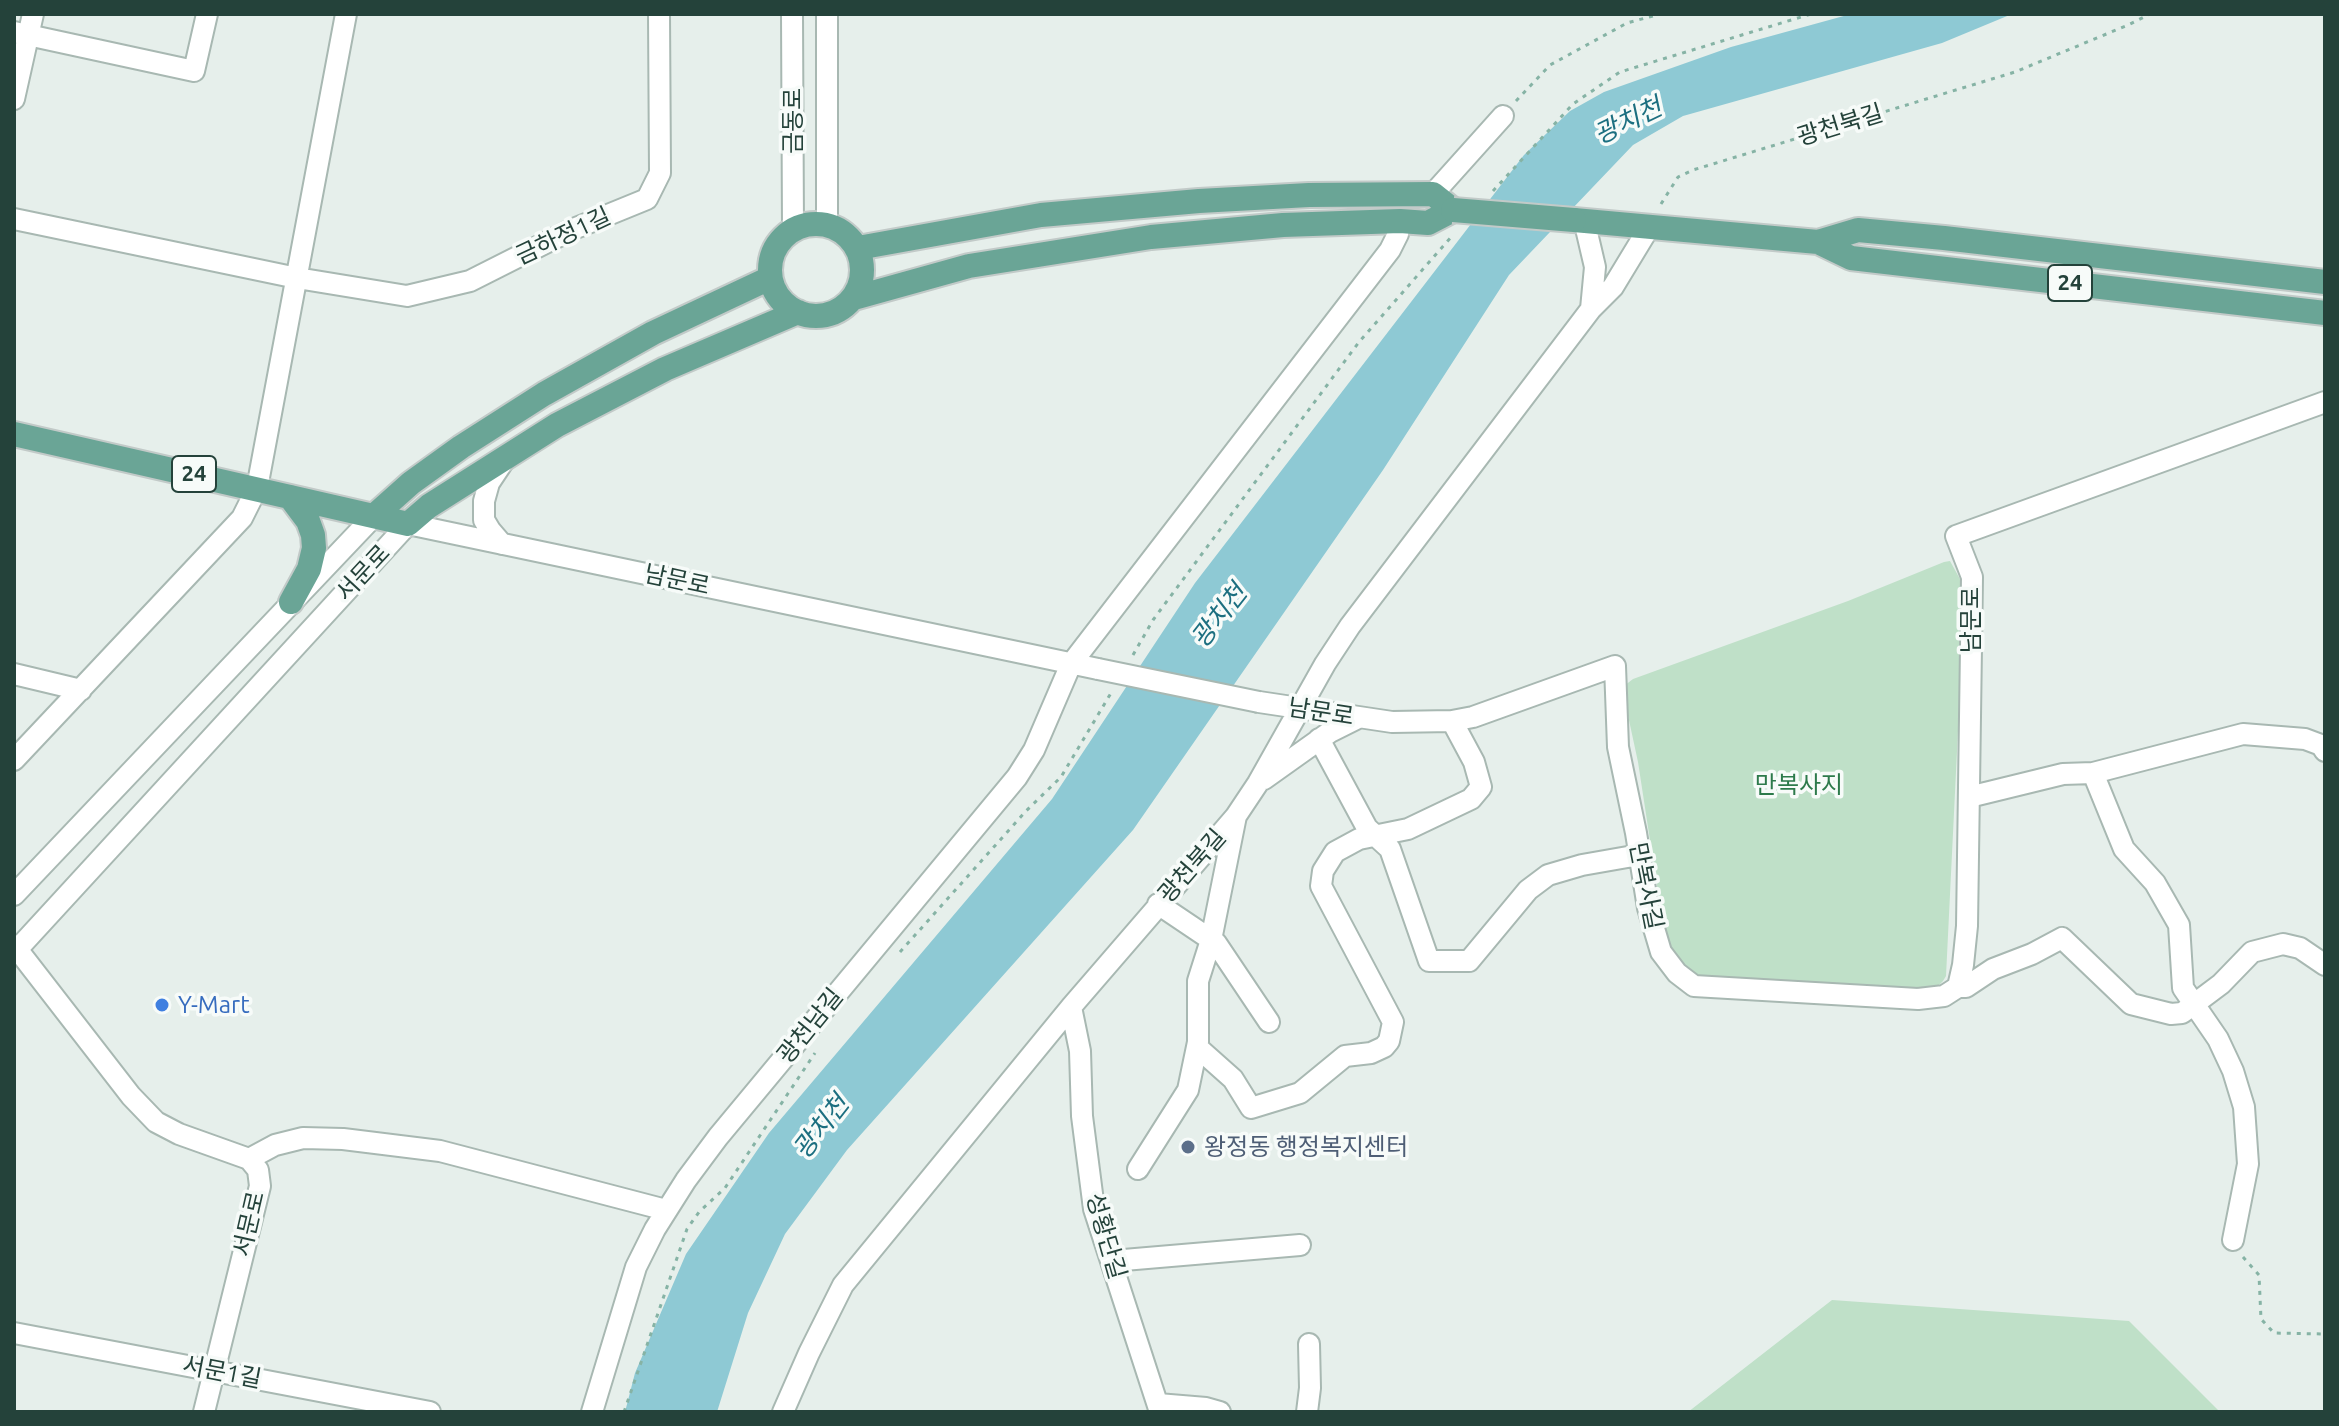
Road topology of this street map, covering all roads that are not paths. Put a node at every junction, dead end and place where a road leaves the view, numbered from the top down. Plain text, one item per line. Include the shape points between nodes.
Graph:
1 (33, 14) edge
2 (207, 14) edge
3 (346, 14) edge
4 (659, 14) edge
5 (792, 14) edge
6 (827, 14) edge
7 (21, 34) edge
8 (14, 99) edge
9 (1503, 116) road end
10 (1433, 194) junction
11 (1147, 205) junction
12 (14, 219) edge
13 (1456, 219) junction
14 (1579, 220) junction
15 (1400, 221) junction
16 (827, 224) junction
17 (1650, 226) junction
18 (793, 229) junction
19 (1151, 237) junction
20 (1818, 242) junction
21 (858, 248) junction
22 (297, 278) junction
23 (770, 278) junction
24 (2325, 282) edge
25 (854, 298) junction
26 (1591, 309) junction
27 (798, 312) junction
28 (2325, 313) edge
29 (2325, 402) edge
30 (14, 434) edge
31 (505, 458) junction
32 (257, 488) junction
33 (290, 497) junction
34 (374, 516) junction
35 (408, 524) junction
36 (502, 544) junction
37 (291, 602) junction
38 (1071, 664) junction
39 (1615, 666) joint
40 (14, 674) edge
41 (81, 690) junction
42 (1300, 709) junction
43 (1360, 718) junction
44 (1452, 721) junction
45 (1319, 739) junction
46 (2325, 751) edge
47 (14, 760) edge
48 (2093, 773) junction
49 (1258, 783) junction
50 (1969, 797) junction
51 (1236, 816) junction
52 (1377, 835) junction
53 (1639, 855) junction
54 (14, 895) edge
55 (1158, 904) junction
56 (1211, 940) junction
57 (15, 950) edge
58 (2325, 965) edge
59 (1951, 991) junction
60 (2193, 1005) junction
61 (1071, 1007) junction
62 (1269, 1022) dead end
63 (1197, 1047) junction
64 (249, 1159) junction
65 (1138, 1169) dead end
66 (666, 1210) junction
67 (2233, 1240) road end
68 (1300, 1245) dead end
69 (1112, 1261) junction
70 (14, 1333) edge
71 (1309, 1344) dead end
72 (213, 1370) junction
73 (1159, 1408) edge
74 (204, 1412) edge
75 (430, 1412) edge
76 (592, 1412) edge
77 (783, 1412) edge
78 (1220, 1412) edge
79 (1307, 1412) edge

1 - 7 street
2 - 7 street via 194,71
3 - 22 street
4 - 22 street, 금하정1길 via 660,173 647,199 470,281 407,296
5 - 18 street, 금동로
6 - 16 street, 금동로
7 - 8 street
9 - 10 street
10 - 11 main road
10 - 13 main road
11 - 19 main road
11 - 21 main road via 1041,215
12 - 22 street, 금하정1길
13 - 14 main road, bridge
13 - 15 main road
14 - 17 main road, 24
14 - 26 street via 1595,267
15 - 19 main road
15 - 38 street, 광천남길 via 1390,250
16 - 18 main road
16 - 21 main road
17 - 20 main road, 24
17 - 26 street, 광천북길 via 1613,287
18 - 23 main road via 775,248
19 - 25 main road via 969,266
20 - 24 main road, 24 via 1858,230
20 - 28 main road, 24 via 1851,258
21 - 25 main road via 863,269
22 - 32 street
23 - 27 main road via 775,292
23 - 34 main road, 서문로 via 653,333 544,394 461,447
25 - 27 main road via 828,315
26 - 42 street, 광천북길 via 1350,626
27 - 31 main road, 서문로 via 665,369
29 - 50 street, 남문로 via 1956,536 1972,577
30 - 32 main road, 남문로 / 24
31 - 35 main road, 서문로
31 - 36 street via 484,501 484,520
32 - 33 main road, 남문로 / 24
32 - 41 street via 242,518
33 - 34 main road, 남문로 / 24
33 - 37 main road via 308,521 314,548
34 - 35 main road, 남문로 / 24
34 - 37 street, 서문로
35 - 36 street, 남문로
35 - 57 street, 서문로
36 - 38 street, 남문로
37 - 54 street, 서문로
38 - 42 street, 남문로, bridge
38 - 66 street, 광천남길 via 1017,777 718,1137
39 - 44 street, 남문로
39 - 53 street, 만복사길 via 1618,747
40 - 41 street
41 - 47 street
42 - 43 street, 남문로
42 - 49 street, 광천북길
43 - 44 street, 남문로
43 - 45 street
44 - 52 street via 1481,787 1471,799 1408,829
45 - 49 street
45 - 52 street via 1367,828
46 - 48 street via 2305,739 2243,734
48 - 50 street via 2063,774
48 - 60 street via 2124,849 2155,883 2179,925 2183,988
49 - 51 street, 광천북길
50 - 59 street, 남문로 via 1967,926 1963,965
51 - 55 street, 광천북길
51 - 56 street
52 - 53 street via 1390,849 1429,961 1469,961 1528,890 1548,875
52 - 63 street via 1335,852 1321,886 1393,1022 1384,1047 1345,1056 1300,1093 1251,1108 1233,1079
53 - 59 street, 만복사길 via 1661,952 1694,986 1918,999
55 - 56 street
55 - 61 street, 광천북길
56 - 62 street
56 - 63 street via 1198,981
57 - 64 street, 서문로 via 156,1122
58 - 60 street via 2300,948 2283,944 2252,952
59 - 60 street via 2062,938 2131,1004 2171,1014
60 - 67 street via 2218,1039 2244,1107 2248,1164
61 - 69 street, 성황단길 via 1094,1209
61 - 77 street, 광천북길 via 843,1285
63 - 65 street via 1188,1090
64 - 66 street via 303,1138 343,1139 440,1151
64 - 72 street, 서문로 via 258,1170 260,1186
66 - 76 street, 광천남길 via 636,1267
68 - 69 street
69 - 73 street, 성황단길
70 - 72 street, 서문1길
71 - 79 street
72 - 74 street, 서문로
72 - 75 street, 서문1길
73 - 78 street

